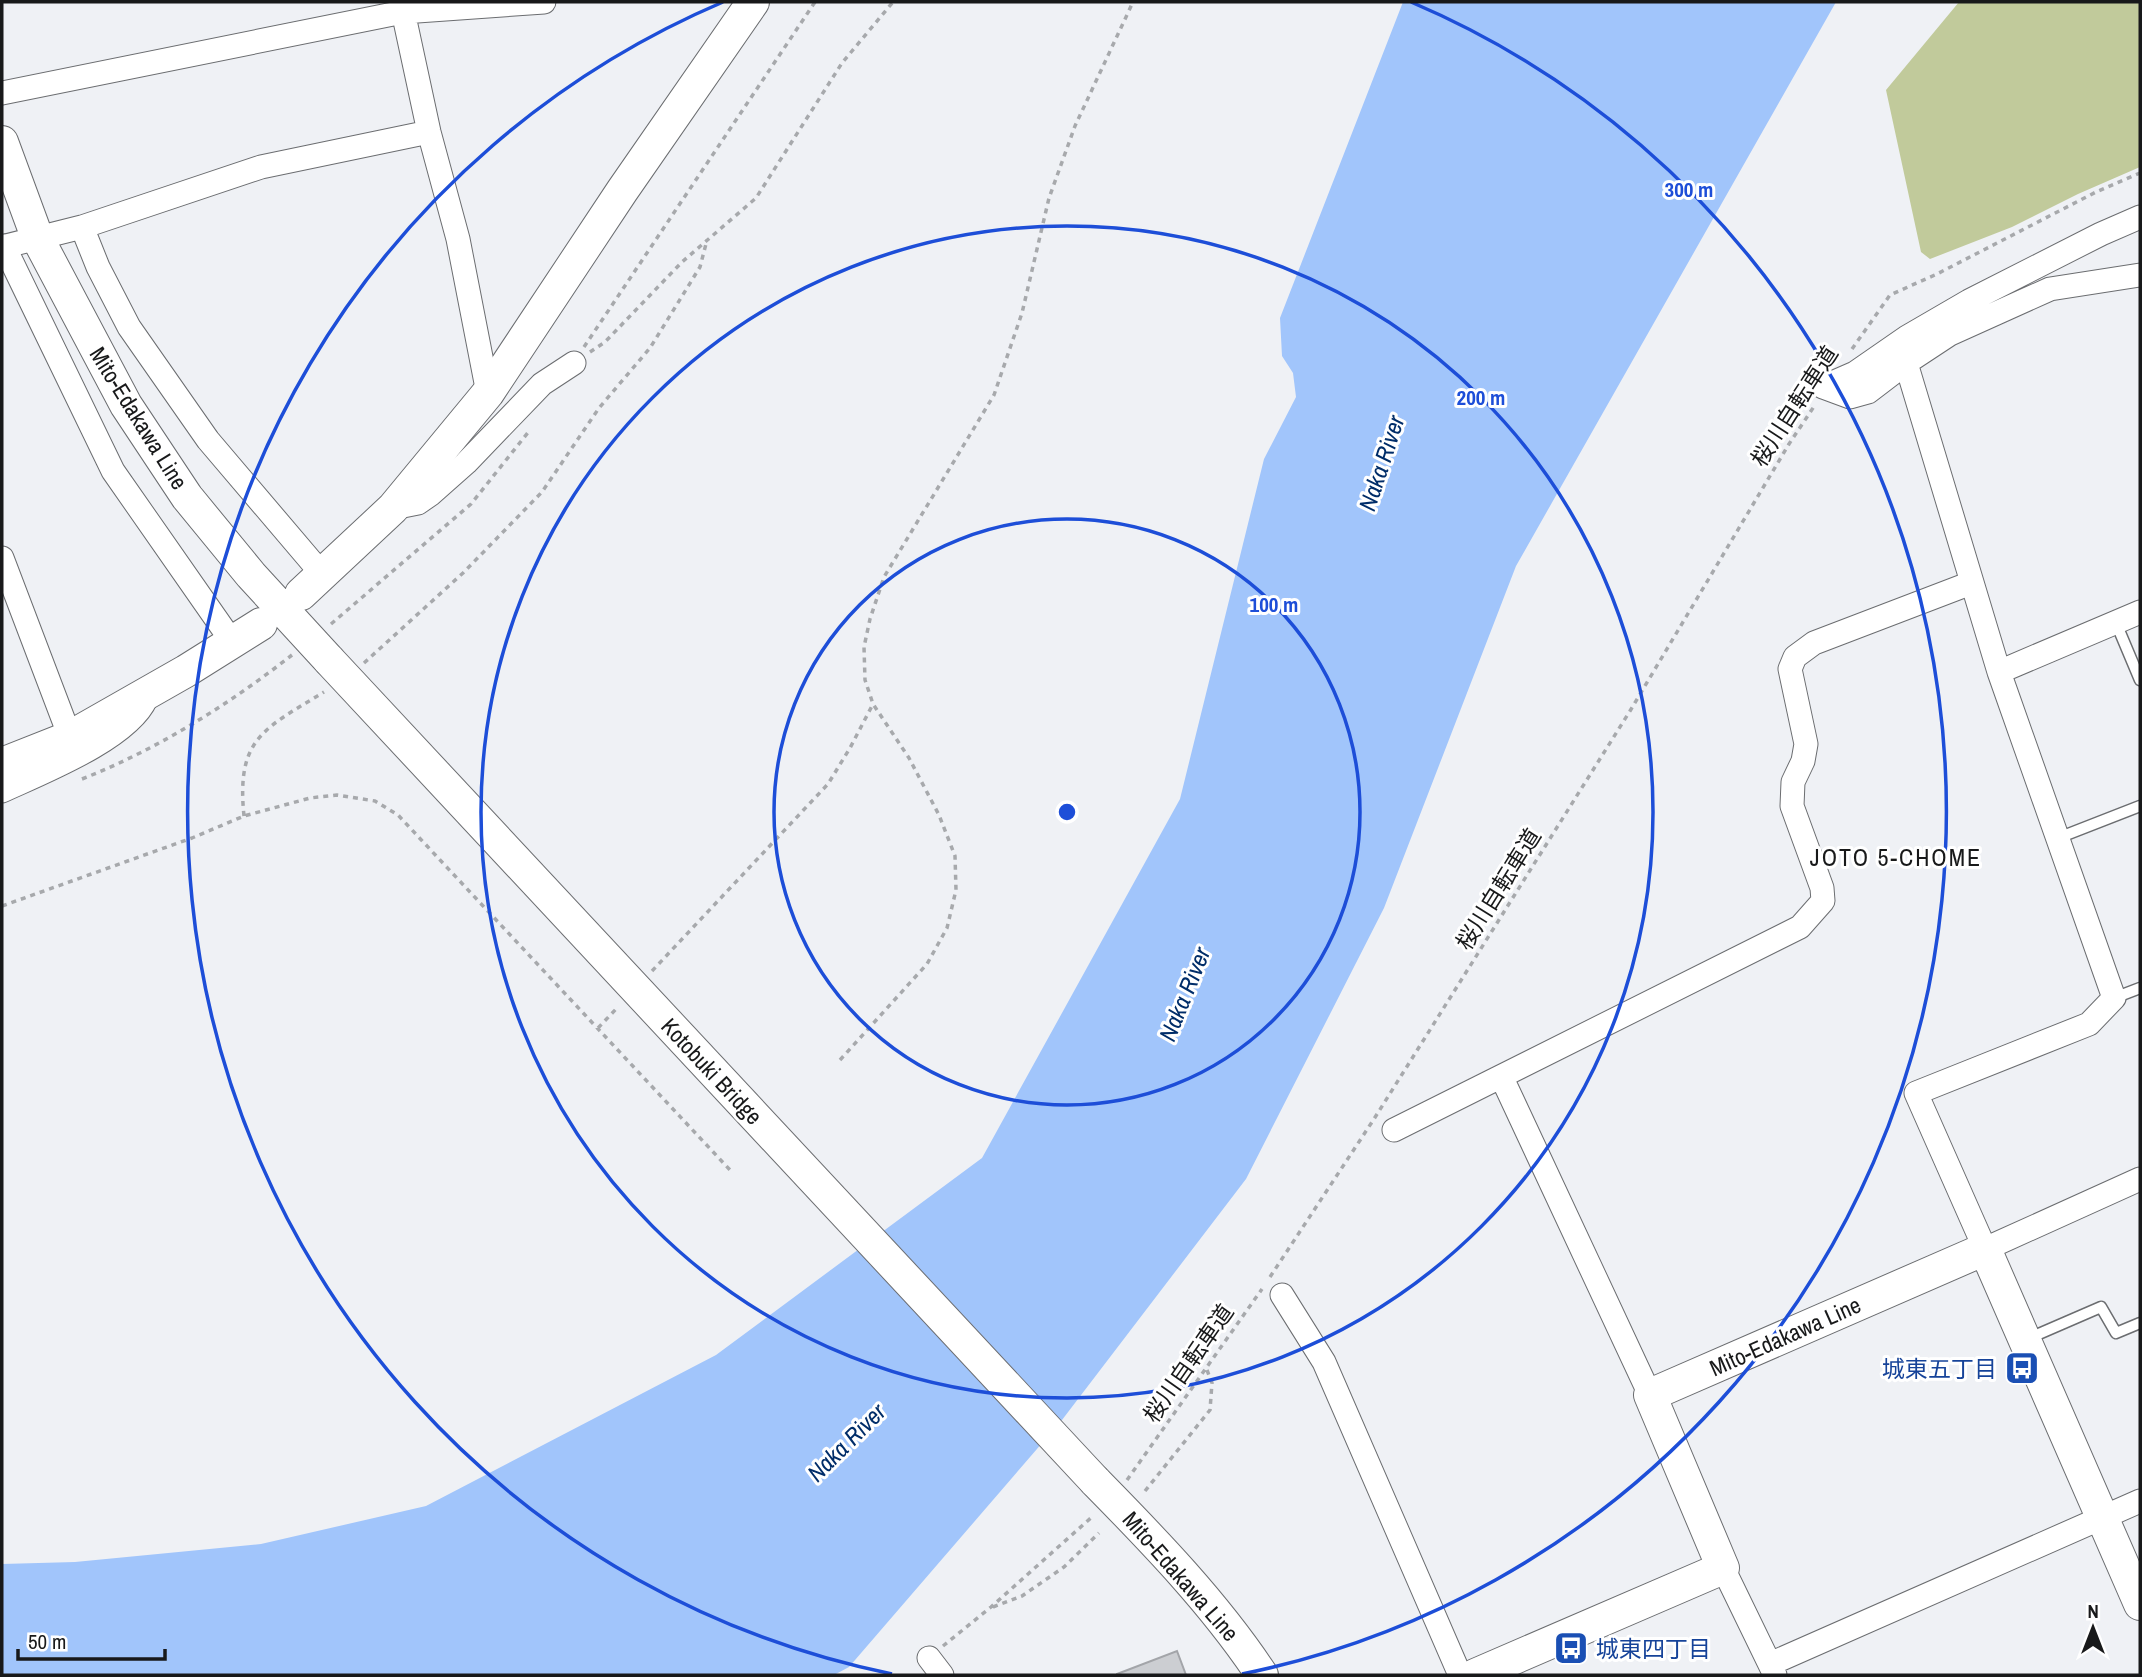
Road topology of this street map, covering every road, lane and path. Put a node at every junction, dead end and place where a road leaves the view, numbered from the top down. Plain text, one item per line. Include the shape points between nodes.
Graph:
1 (544, 2) edge
2 (753, 2) edge
3 (893, 2) edge
4 (1133, 2) edge
5 (402, 7) edge
6 (2, 93) edge
7 (429, 132) junction
8 (2, 142) edge
9 (2140, 173) edge
10 (2140, 217) edge
11 (82, 227) junction
12 (37, 237) junction
13 (707, 240) junction
14 (3, 246) edge
15 (2140, 275) edge
16 (1848, 354) dead end
17 (574, 363) joint
18 (1906, 363) junction
19 (1823, 387) junction
20 (488, 393) junction
21 (393, 508) junction
22 (2, 558) edge
23 (1971, 583) junction
24 (312, 584) joint
25 (2140, 612) edge
26 (2116, 623) junction
27 (261, 624) dead end
28 (233, 643) junction
29 (342, 665) junction
30 (1999, 672) junction
31 (2140, 680) edge
32 (325, 692) dead end
33 (148, 693) junction
34 (873, 704) junction
35 (70, 737) junction
36 (2, 764) edge
37 (2, 790) edge
38 (2140, 806) edge
39 (244, 816) junction
40 (2058, 838) junction
41 (2, 906) edge
42 (644, 980) dead end
43 (2140, 988) edge
44 (2114, 998) junction
45 (625, 999) dead end
46 (598, 1028) junction
47 (840, 1060) dead end
48 (1502, 1078) junction
49 (1394, 1130) dead end
50 (730, 1170) dead end
51 (2140, 1179) edge
52 (1985, 1249) junction
53 (1282, 1295) dead end
54 (2140, 1323) edge
55 (2025, 1340) junction
56 (1207, 1369) junction
57 (1650, 1395) junction
58 (1103, 1489) junction
59 (1145, 1491) dead end
60 (2140, 1501) edge
61 (2102, 1518) junction
62 (1099, 1533) dead end
63 (1723, 1567) junction
64 (2140, 1604) edge
65 (991, 1607) junction
66 (936, 1666) edge
67 (1772, 1669) edge
68 (1262, 1675) edge
69 (1460, 1675) edge
70 (1475, 1675) edge

1 - 5 street
2 - 20 main road
3 - 13 path via 842,63 756,198
4 - 34 path via 1075,126 1049,198 1022,313 994,395 884,577 864,647 865,680
5 - 6 street
5 - 7 street
7 - 11 street via 261,167
7 - 20 street via 458,239
8 - 12 main road, Mito-Edakawa Line
9 - 16 path, 桜川自転車道 via 1890,295
10 - 19 street via 1969,301 1855,373
11 - 12 street
11 - 24 street via 129,327
12 - 14 street
12 - 29 main road, Mito-Edakawa Line via 126,405 187,497 251,575
13 - 17 path via 605,342
13 - 29 path via 700,267 650,348 599,408 542,492 463,573
14 - 28 street via 113,471
15 - 18 street via 2050,289 1950,334
17 - 21 street via 542,384 431,494 418,503
18 - 19 street via 1868,392 1850,397
18 - 23 street
19 - 56 path, 桜川自転車道 via 1594,769 1374,1119
20 - 21 main road
21 - 24 main road
22 - 35 street
23 - 30 street
23 - 48 street via 1814,643 1795,657 1790,669 1806,744 1793,782 1792,806 1823,901 1800,927
25 - 26 street
26 - 30 street
26 - 31 lane
27 - 28 main road
28 - 33 main road
29 - 58 main road, Kotobuki Bridge, bridge
30 - 40 street
32 - 39 path via 253,742 241,791
33 - 35 main road
33 - 37 street via 140,712 120,729
34 - 42 path via 828,784
34 - 47 path via 939,815 955,856 956,890 947,928 927,964
35 - 36 main road
38 - 40 lane
39 - 41 path
39 - 46 path via 310,798 337,795 375,801 398,815
40 - 44 street
43 - 44 lane
44 - 52 street via 2089,1024 1916,1093
45 - 46 path
46 - 50 path
48 - 49 street
48 - 57 street
51 - 52 street
52 - 55 main road
52 - 57 main road, Mito-Edakawa Line
53 - 69 street via 1324,1362
54 - 55 lane via 2116,1333 2101,1307
55 - 61 main road
56 - 58 path, 桜川自転車道 via 1123,1485
56 - 59 path via 1212,1383 1210,1410
57 - 63 main road
58 - 65 path, 桜川自転車道 via 1098,1511
58 - 68 main road, Mito-Edakawa Line via 1234,1635
60 - 61 street
61 - 64 main road
61 - 67 street
62 - 65 path via 1064,1567 1022,1596
63 - 67 street
63 - 70 main road
65 - 66 path, 桜川自転車道

